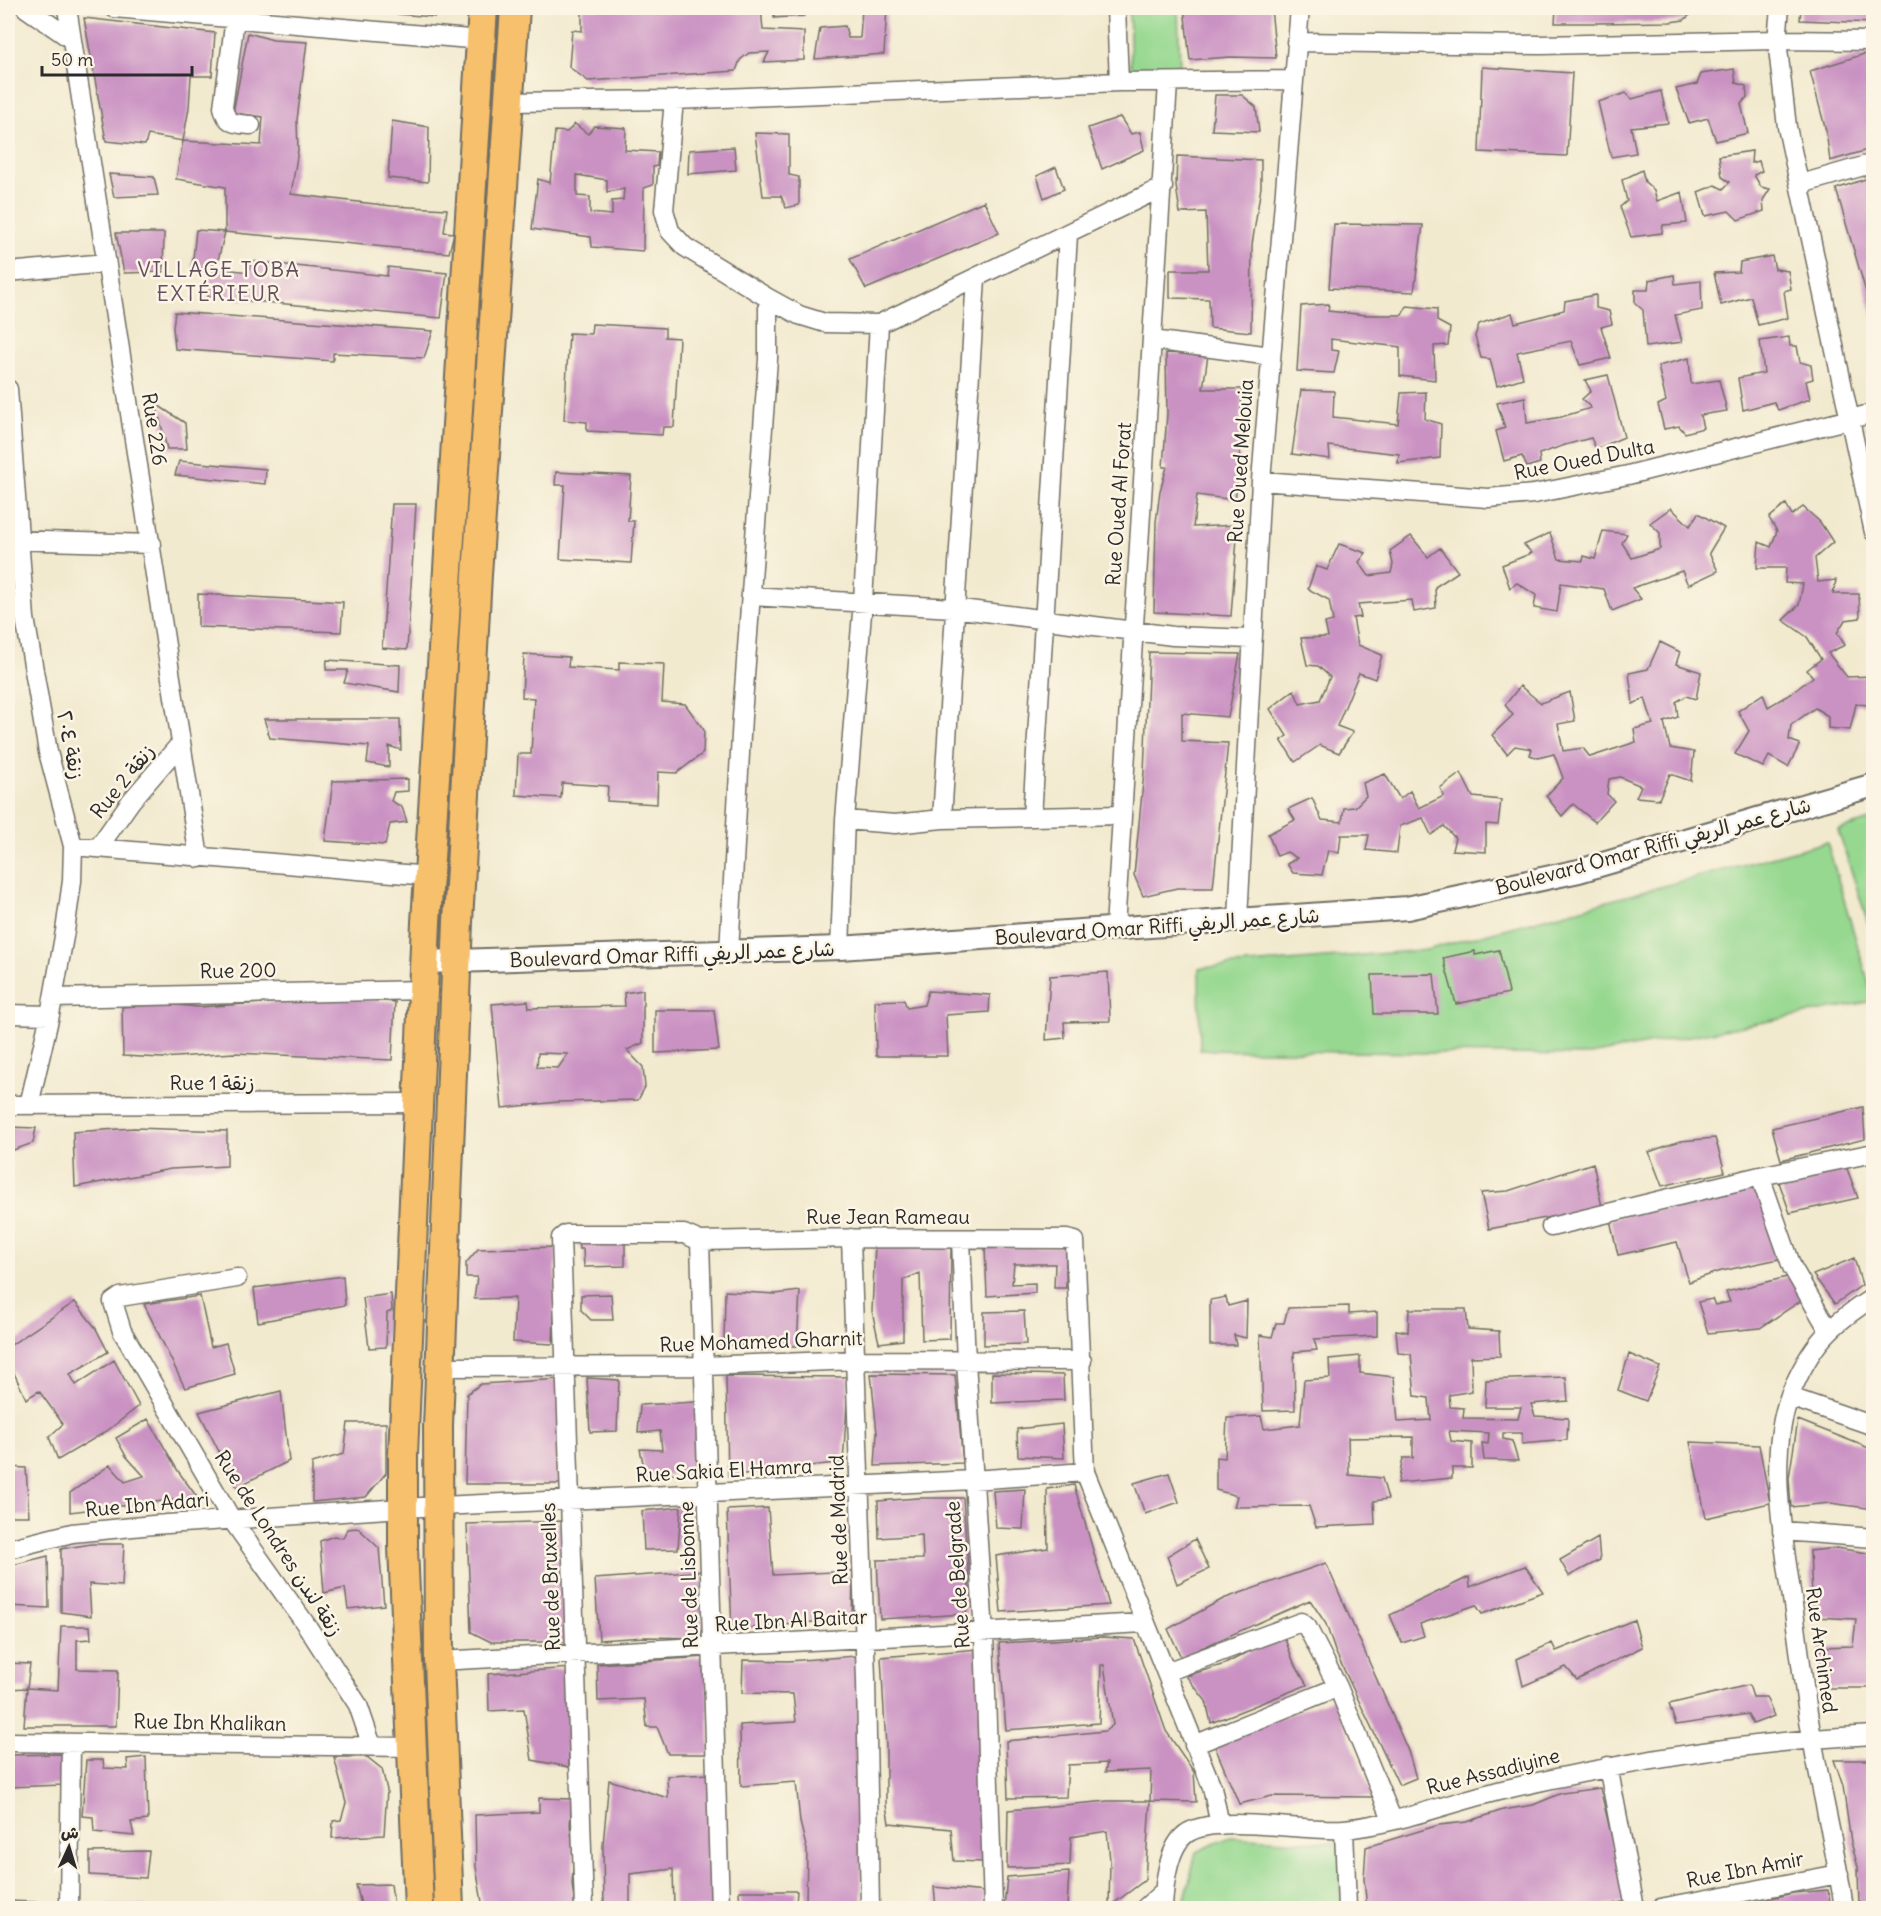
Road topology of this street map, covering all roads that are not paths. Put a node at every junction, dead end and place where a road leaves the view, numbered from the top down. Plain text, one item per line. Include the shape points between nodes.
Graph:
1 (26, 8) edge
2 (67, 8) edge
3 (114, 8) edge
4 (483, 8) edge
5 (515, 8) edge
6 (1116, 8) edge
7 (1300, 8) edge
8 (1780, 8) edge
9 (201, 12) edge
10 (235, 19) junction
11 (72, 39) junction
12 (481, 40) junction
13 (1777, 40) junction
14 (1874, 41) edge
15 (1296, 42) junction
16 (1292, 80) junction
17 (1119, 82) junction
18 (1168, 83) junction
19 (674, 100) junction
20 (508, 102) junction
21 (251, 125) dead end
22 (1874, 164) edge
23 (1801, 184) junction
24 (1163, 187) junction
25 (1068, 235) junction
26 (106, 263) junction
27 (8, 272) edge
28 (976, 278) junction
29 (768, 298) junction
30 (879, 324) junction
31 (1152, 340) junction
32 (1271, 356) junction
33 (8, 389) edge
34 (1874, 413) edge
35 (1848, 420) junction
36 (1261, 481) junction
37 (1873, 526) edge
38 (13, 540) edge
39 (152, 544) junction
40 (752, 596) junction
41 (863, 601) junction
42 (953, 608) junction
43 (1045, 618) junction
44 (1132, 629) junction
45 (1251, 639) junction
46 (181, 742) junction
47 (1874, 785) edge
48 (1122, 815) junction
49 (1032, 817) junction
50 (942, 819) junction
51 (845, 820) junction
52 (73, 846) junction
53 (98, 848) junction
54 (199, 858) junction
55 (429, 876) junction
56 (1238, 919) junction
57 (1115, 928) junction
58 (840, 948) junction
59 (729, 952) junction
60 (425, 962) junction
61 (457, 962) junction
62 (425, 990) junction
63 (52, 1006) junction
64 (8, 1014) edge
65 (418, 1103) junction
66 (8, 1105) edge
67 (29, 1105) junction
68 (1874, 1153) edge
69 (1760, 1176) junction
70 (1551, 1227) dead end
71 (851, 1238) junction
72 (961, 1239) junction
73 (700, 1241) junction
74 (561, 1244) joint
75 (237, 1278) dead end
76 (1874, 1297) edge
77 (1828, 1329) junction
78 (856, 1360) junction
79 (1082, 1361) junction
80 (966, 1362) junction
81 (705, 1366) junction
82 (441, 1367) junction
83 (567, 1367) junction
84 (1790, 1397) junction
85 (1874, 1426) edge
86 (1085, 1472) junction
87 (973, 1480) junction
88 (859, 1486) junction
89 (708, 1493) junction
90 (569, 1501) junction
91 (437, 1507) junction
92 (402, 1508) junction
93 (232, 1520) junction
94 (1782, 1531) junction
95 (1874, 1538) edge
96 (8, 1549) edge
97 (1144, 1623) junction
98 (984, 1633) junction
99 (864, 1640) junction
100 (713, 1647) junction
101 (575, 1655) junction
102 (440, 1661) junction
103 (1166, 1672) junction
104 (1338, 1687) junction
105 (1874, 1736) edge
106 (1812, 1738) junction
107 (8, 1742) edge
108 (71, 1743) junction
109 (1194, 1744) junction
110 (372, 1746) junction
111 (413, 1747) junction
112 (1608, 1766) junction
113 (1392, 1819) junction
114 (1220, 1825) junction
115 (1344, 1829) junction
116 (1839, 1874) junction
117 (1163, 1900) edge
118 (69, 1908) edge
119 (419, 1908) edge
120 (449, 1908) edge
121 (584, 1908) edge
122 (720, 1908) edge
123 (870, 1908) edge
124 (993, 1908) edge
125 (1145, 1908) edge
126 (1347, 1908) edge
127 (1635, 1908) edge
128 (1660, 1908) edge
129 (1844, 1908) edge

1 - 11 street
2 - 11 street, Rue 226
3 - 9 street
4 - 12 main road
5 - 20 main road
6 - 17 street
7 - 15 street, Rue Oued Melouia
8 - 13 street
9 - 10 street
10 - 12 street
10 - 21 street via 224,116 231,123
11 - 26 street, Rue 226
12 - 55 main road
13 - 14 street
13 - 15 street via 1540,45
13 - 23 street via 1787,127
15 - 16 street, Rue Oued Melouia
16 - 18 street
16 - 32 street, Rue Oued Melouia
17 - 18 street
17 - 19 street
18 - 24 street, Rue Oued Al Forat
19 - 20 street
19 - 29 street via 664,210 670,231 686,247
20 - 61 main road
22 - 23 street
23 - 35 street
24 - 25 street
24 - 31 street, Rue Oued Al Forat
25 - 28 street
25 - 43 street
26 - 27 street
26 - 39 street, Rue 226
28 - 30 street
28 - 42 street
29 - 30 street via 799,315 825,323
29 - 40 street via 768,359
30 - 41 street
31 - 32 street
31 - 44 street, Rue Oued Al Forat
32 - 36 street, Rue Oued Melouia
33 - 38 street, زنقة ٢٠٤
34 - 35 street, Rue Oued Dulta
35 - 36 street, Rue Oued Dulta via 1628,475 1534,494 1488,498
35 - 37 street
36 - 45 street, Rue Oued Melouia
38 - 39 street
38 - 52 street, زنقة ٢٠٤ via 48,752
39 - 46 street, Rue 226
40 - 41 street
40 - 59 street
41 - 42 street
41 - 51 street
42 - 43 street
42 - 50 street
43 - 44 street
43 - 49 street
44 - 45 street via 1173,636
44 - 48 street, Rue Oued Al Forat
45 - 56 street, Rue Oued Melouia
46 - 53 street, Rue 2 زنقة
46 - 54 street, Rue 226
47 - 56 street, Boulevard Omar Riffi شارع عمر الريفي via 1579,871 1463,897 1374,911
48 - 49 street
48 - 57 street, Rue Oued Al Forat
49 - 50 street
50 - 51 street via 895,824
51 - 58 street
52 - 53 street
52 - 63 street, زنقة ٢٠٤ via 72,881
53 - 54 street
54 - 55 street
55 - 60 main road
56 - 57 street, Boulevard Omar Riffi شارع عمر الريفي
57 - 58 street, Boulevard Omar Riffi شارع عمر الريفي
58 - 59 street, Boulevard Omar Riffi شارع عمر الريفي
59 - 61 street, Boulevard Omar Riffi شارع عمر الريفي
60 - 61 street, Boulevard Omar Riffi شارع عمر الريفي
60 - 62 main road
61 - 82 main road
62 - 63 street, Rue 200
62 - 65 main road
63 - 64 street, Rue 200
63 - 67 street, زنقة ٢٠٤
65 - 67 street, Rue 1 زنقة
65 - 92 main road
66 - 67 street, Rue 1 زنقة
68 - 69 street
69 - 70 street
69 - 77 street via 1792,1267
71 - 72 street, Rue Jean Rameau
71 - 73 street, Rue Jean Rameau
71 - 78 street, Rue de Madrid
72 - 79 street, Rue Jean Rameau via 1075,1241
72 - 80 street, Rue de Belgrade
73 - 74 street, Rue Jean Rameau via 684,1233 566,1234
73 - 81 street, Rue de Lisbonne
74 - 83 street, Rue de Bruxelles
75 - 93 street, Rue de Londres زنقة لندن via 120,1297 113,1302 122,1331
76 - 77 street, Rue Archimed
77 - 84 street, Rue Archimed via 1810,1354
78 - 80 street, Rue Mohamed Gharnit
78 - 81 street, Rue Mohamed Gharnit
78 - 88 street, Rue de Madrid
79 - 80 street, Rue Mohamed Gharnit
79 - 86 street
80 - 87 street, Rue de Belgrade
81 - 83 street, Rue Mohamed Gharnit
81 - 89 street, Rue de Lisbonne
82 - 83 street, Rue Mohamed Gharnit
82 - 91 main road
83 - 90 street, Rue de Bruxelles
84 - 85 street
84 - 94 street, Rue Archimed via 1779,1465
86 - 87 street, Rue Sakia El Hamra
86 - 97 street
87 - 88 street, Rue Sakia El Hamra
87 - 98 street, Rue de Belgrade
88 - 89 street, Rue Sakia El Hamra
88 - 99 street, Rue de Madrid
89 - 90 street, Rue Sakia El Hamra
89 - 100 street, Rue de Lisbonne
90 - 91 street, Rue Sakia El Hamra
90 - 101 street, Rue de Bruxelles
91 - 92 street, Rue Ibn Adari
91 - 102 main road
92 - 93 street, Rue Ibn Adari
92 - 111 main road
93 - 96 street, Rue Ibn Adari via 72,1533
93 - 110 street, Rue de Londres زنقة لندن via 358,1705
94 - 95 street
94 - 106 street, Rue Archimed
97 - 98 street, Rue Ibn Al Baitar
97 - 103 street
98 - 99 street, Rue Ibn Al Baitar
98 - 124 street, Rue de Belgrade
99 - 100 street, Rue Ibn Al Baitar
99 - 123 street, Rue de Madrid
100 - 101 street, Rue Ibn Al Baitar
100 - 122 street, Rue de Lisbonne
101 - 102 street, Rue Ibn Al Baitar
101 - 121 street, Rue de Bruxelles
102 - 120 main road
103 - 104 street via 1301,1622
103 - 109 street
104 - 109 street
104 - 113 street
105 - 106 street, Rue Assadiyine
106 - 112 street, Rue Assadiyine
106 - 116 street, Rue Archimed
107 - 108 street, Rue Ibn Khalikan
108 - 110 street, Rue Ibn Khalikan
108 - 118 street
109 - 114 street via 1212,1787
110 - 111 street, Rue Ibn Khalikan
111 - 119 main road
112 - 113 street, Rue Assadiyine
112 - 127 street
113 - 115 street, Rue Assadiyine
114 - 115 street, Rue Assadiyine
114 - 117 street, Rue Assadiyine via 1191,1830 1182,1837 1175,1849
115 - 126 street
116 - 128 street, Rue Ibn Amir
116 - 129 street, Rue Archimed
117 - 125 street, Rue Assadiyine

